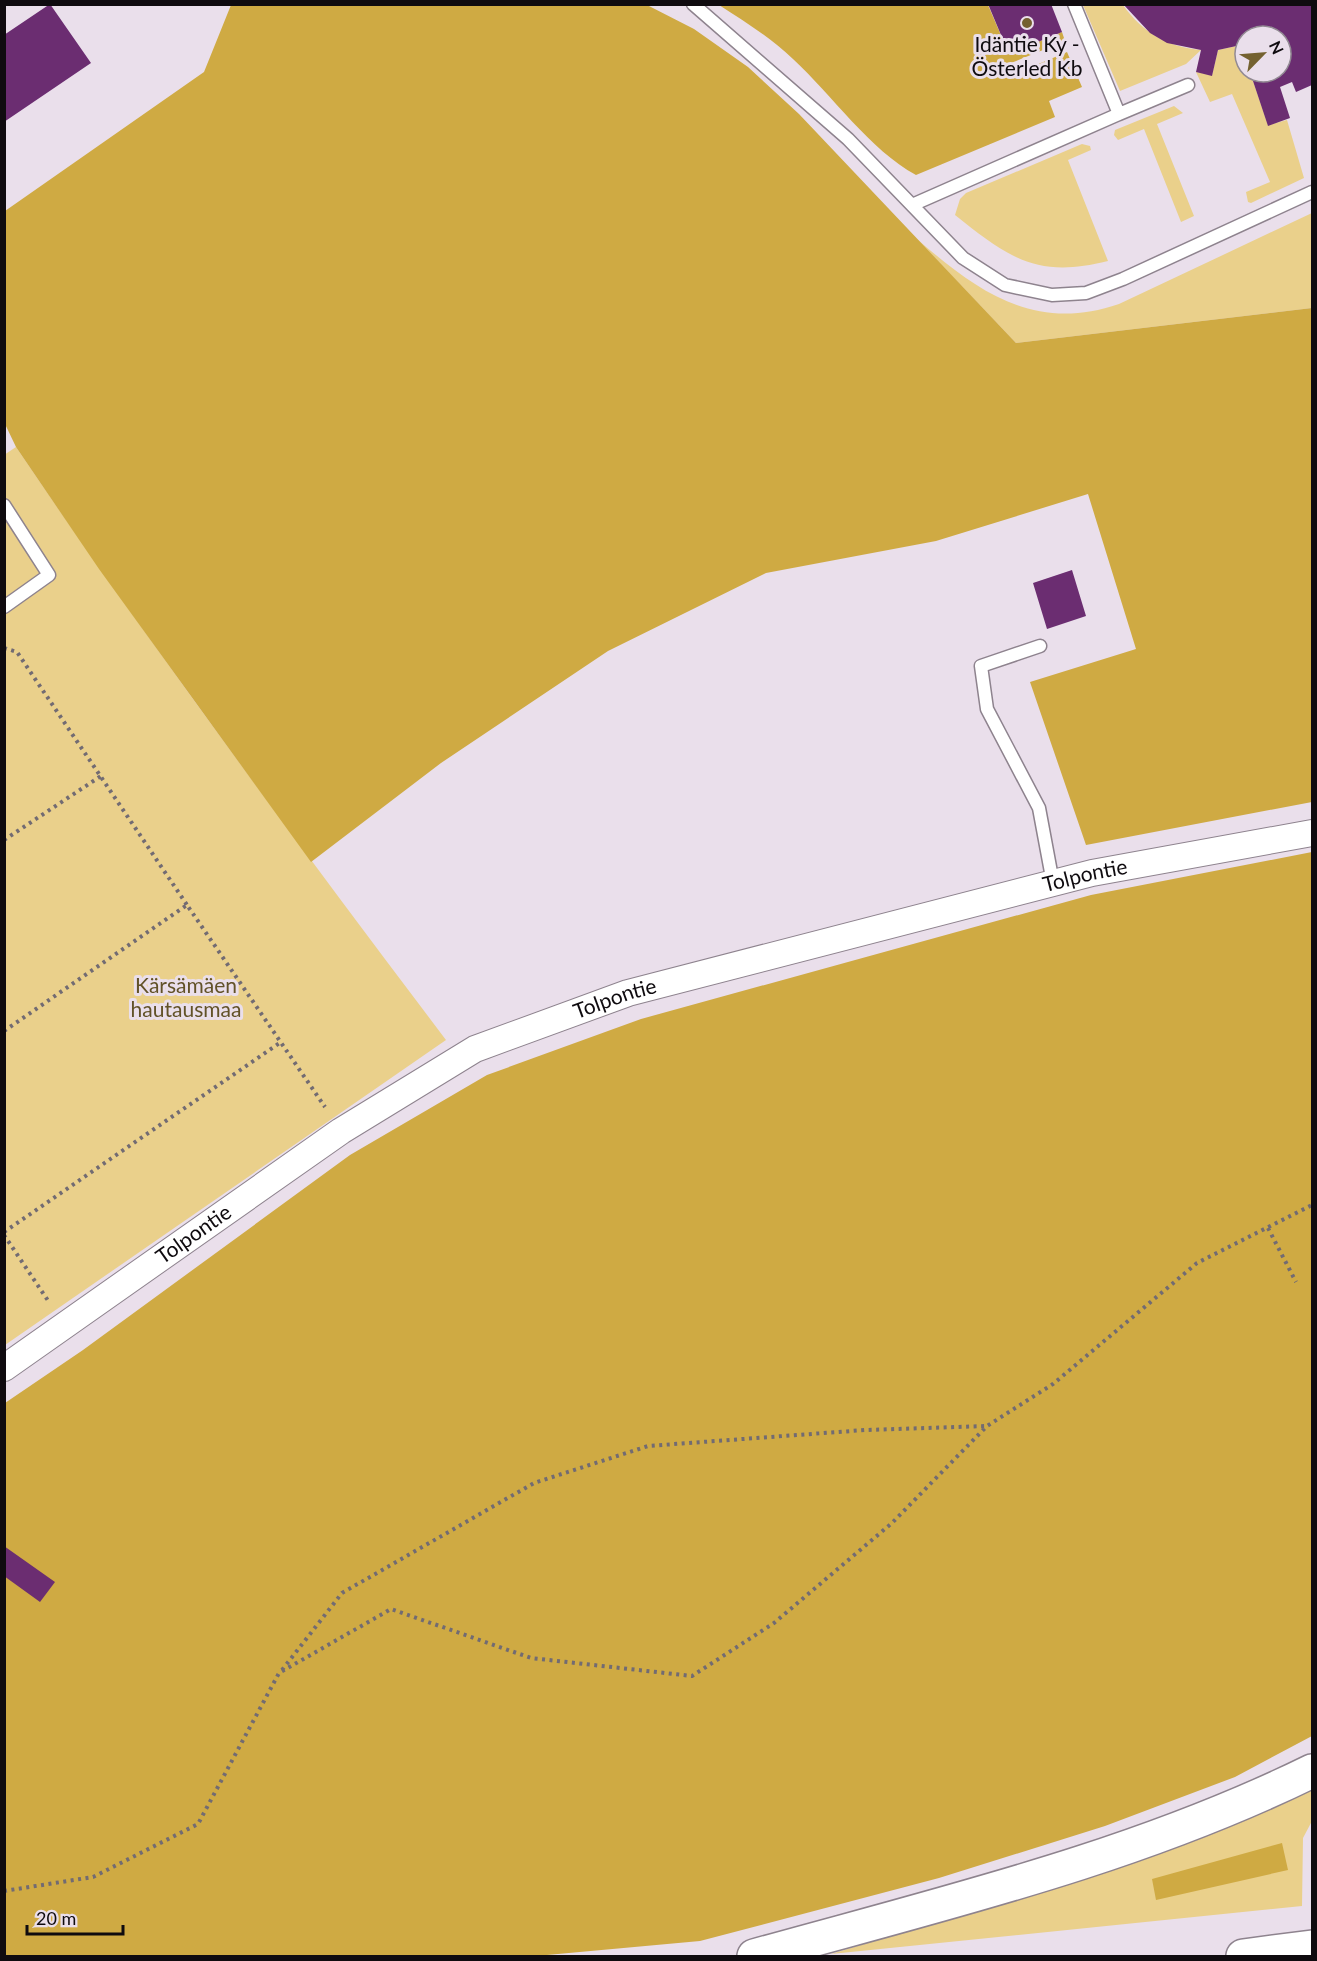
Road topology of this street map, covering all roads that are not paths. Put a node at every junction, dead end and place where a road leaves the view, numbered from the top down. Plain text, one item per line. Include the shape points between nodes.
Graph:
1 (693, 4) edge
2 (1074, 4) edge
3 (1188, 85) dead end
4 (1119, 114) junction
5 (1312, 192) edge
6 (912, 206) junction
7 (4, 505) edge
8 (4, 607) edge
9 (1040, 646) dead end
10 (1312, 833) edge
11 (1053, 883) junction
12 (4, 1368) edge
13 (1312, 1771) edge
14 (1312, 1947) edge
15 (754, 1956) edge
16 (1243, 1956) edge

1 - 6 lane via 848,139
2 - 4 lane
3 - 4 lane
4 - 6 lane
5 - 6 lane via 1123,279 1086,293 1052,295 1005,285 963,258
7 - 8 lane via 50,575
9 - 11 lane via 981,666 987,709 1039,807
10 - 11 street, Tolpontie
11 - 12 street, Tolpontie via 628,993 475,1049 341,1131
13 - 15 highway via 1256,1799 1129,1848 1024,1882
14 - 16 highway

